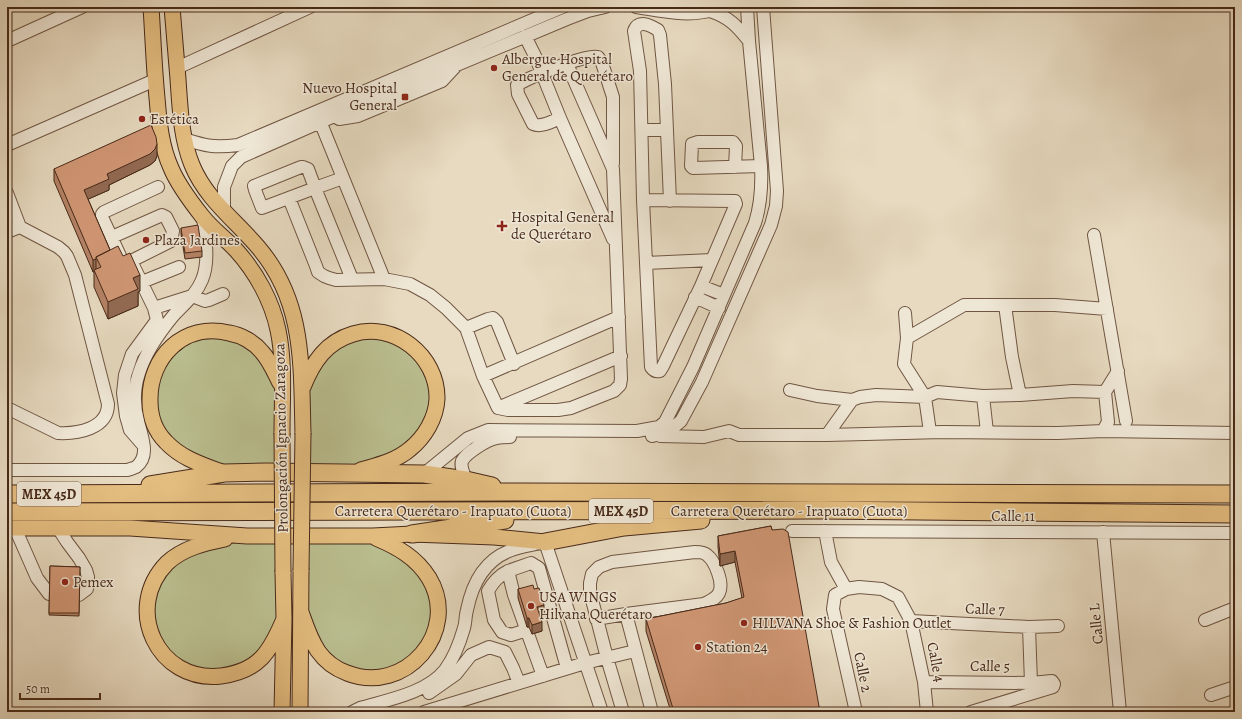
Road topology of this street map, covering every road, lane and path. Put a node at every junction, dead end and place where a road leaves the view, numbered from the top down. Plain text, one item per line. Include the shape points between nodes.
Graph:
1 (82, 7) edge
2 (151, 7) edge
3 (172, 7) edge
4 (310, 7) edge
5 (563, 7) edge
6 (605, 7) edge
7 (636, 7) edge
8 (723, 7) edge
9 (747, 7) edge
10 (763, 7) edge
11 (710, 12) junction
12 (525, 36) junction
13 (7, 41) edge
14 (749, 41) junction
15 (567, 64) junction
16 (177, 68) junction
17 (542, 73) junction
18 (155, 80) junction
19 (320, 118) junction
20 (560, 118) junction
21 (642, 130) junction
22 (667, 130) junction
23 (184, 139) junction
24 (262, 141) junction
25 (7, 145) edge
26 (761, 166) junction
27 (735, 167) dead end
28 (612, 169) junction
29 (343, 178) junction
30 (158, 187) dead end
31 (315, 188) junction
32 (7, 193) edge
33 (289, 198) junction
34 (643, 200) junction
35 (670, 201) junction
36 (224, 211) junction
37 (203, 217) junction
38 (20, 227) junction
39 (7, 232) edge
40 (1094, 235) dead end
41 (112, 237) junction
42 (616, 246) junction
43 (712, 260) junction
44 (131, 261) junction
45 (646, 262) junction
46 (179, 267) dead end
47 (352, 279) junction
48 (384, 279) junction
49 (142, 282) junction
50 (701, 286) junction
51 (223, 294) dead end
52 (192, 296) junction
53 (724, 296) junction
54 (695, 298) junction
55 (1005, 305) junction
56 (154, 308) junction
57 (719, 308) junction
58 (1107, 309) junction
59 (905, 313) dead end
60 (619, 317) junction
61 (466, 328) junction
62 (907, 338) junction
63 (621, 356) junction
64 (514, 364) junction
65 (1118, 371) junction
66 (483, 376) junction
67 (282, 388) junction
68 (302, 390) junction
69 (790, 390) dead end
70 (1105, 392) junction
71 (1020, 395) junction
72 (983, 396) junction
73 (924, 397) junction
74 (852, 400) junction
75 (7, 408) edge
76 (498, 408) junction
77 (1106, 427) junction
78 (1129, 427) junction
79 (637, 431) junction
80 (930, 432) junction
81 (987, 432) junction
82 (1235, 433) edge
83 (827, 435) junction
84 (650, 436) junction
85 (144, 446) junction
86 (7, 470) edge
87 (224, 473) junction
88 (348, 474) junction
89 (424, 474) junction
90 (466, 480) junction
91 (520, 492) junction
92 (7, 494) edge
93 (91, 494) junction
94 (1235, 494) edge
95 (819, 510) junction
96 (562, 511) junction
97 (7, 512) edge
98 (1235, 514) edge
99 (11, 528) edge
100 (58, 528) junction
101 (792, 531) dead end
102 (825, 531) junction
103 (1103, 532) junction
104 (1235, 533) edge
105 (412, 534) junction
106 (247, 536) junction
107 (373, 536) junction
108 (545, 542) junction
109 (508, 571) junction
110 (846, 589) junction
111 (49, 594) edge
112 (79, 595) edge
113 (1235, 608) edge
114 (301, 612) junction
115 (626, 614) junction
116 (284, 618) junction
117 (596, 619) junction
118 (1205, 620) dead end
119 (911, 622) junction
120 (1029, 626) junction
121 (1058, 626) dead end
122 (526, 630) junction
123 (635, 652) junction
124 (607, 658) junction
125 (585, 663) junction
126 (567, 668) junction
127 (543, 676) junction
128 (924, 682) junction
129 (519, 683) junction
130 (1031, 683) junction
131 (1235, 687) edge
132 (1211, 695) dead end
133 (356, 710) edge
134 (282, 712) edge
135 (300, 712) edge
136 (424, 712) edge
137 (602, 712) edge
138 (623, 712) edge
139 (652, 712) edge
140 (856, 712) edge
141 (927, 712) edge
142 (971, 712) edge
143 (1120, 712) edge

1 - 13 street
2 - 18 main road, Prolongación Ignacio Zaragoza
3 - 16 main road, Prolongación Ignacio Zaragoza
4 - 16 street
5 - 19 street
6 - 12 street via 588,11
7 - 11 street via 677,14
8 - 11 street
9 - 14 street
10 - 84 street via 776,184 776,206 771,225 702,382 681,421 670,430
11 - 14 street via 727,18
12 - 17 street
12 - 19 street
14 - 26 street
15 - 17 street
15 - 28 street
15 - 28 street via 592,56 598,57 602,62 613,97
16 - 23 main road, Prolongación Ignacio Zaragoza
17 - 20 street
17 - 20 street via 517,85 518,94 533,124 539,125
18 - 25 street
18 - 37 main road, Prolongación Ignacio Zaragoza via 162,139 168,160 179,184
19 - 24 street
19 - 29 street
20 - 42 street
21 - 22 street
21 - 22 street via 640,71 634,32 638,25 643,24 658,30 660,35
21 - 34 street
22 - 35 street
23 - 24 street via 220,148
23 - 36 main road, Prolongación Ignacio Zaragoza via 197,176 209,195
24 - 36 street via 232,166 224,187
26 - 27 street
26 - 53 street via 760,208
28 - 42 street
29 - 31 street
29 - 48 street
30 - 41 street via 102,214
31 - 33 street
31 - 33 street via 308,169 303,167 254,186 262,208
31 - 47 street
32 - 38 street
33 - 47 street via 318,272 336,280
34 - 35 street
34 - 45 street
35 - 43 street via 736,202
36 - 68 main road, Prolongación Ignacio Zaragoza via 258,248 282,284 292,309 298,335
37 - 52 street via 206,263 202,280
37 - 67 main road, Prolongación Ignacio Zaragoza via 246,262 266,297 278,330
38 - 39 street
38 - 75 street via 58,247 67,256 108,409 105,417 96,425 74,432 58,433
40 - 58 street
41 - 44 street via 121,258
41 - 44 street via 159,215 165,216 173,231 171,241
42 - 60 street
43 - 45 street
43 - 50 street
44 - 49 street
45 - 54 street via 653,370 660,371 663,366
46 - 49 street
47 - 48 street
48 - 61 street via 410,284 430,295
49 - 56 street
50 - 53 street
50 - 54 street
51 - 52 street via 205,301
52 - 56 street
52 - 85 street via 150,347 138,376 135,391 136,407
53 - 57 street
54 - 57 street
55 - 58 street
55 - 62 street via 964,305
55 - 71 street
56 - 85 street via 157,320 132,354 125,375 123,393 130,430
57 - 79 street via 693,367 664,422 659,427
58 - 65 street
59 - 62 street
60 - 63 street
60 - 64 street
61 - 64 street via 493,318
61 - 66 street
62 - 73 street via 904,364
63 - 76 street
63 - 76 street via 620,385 614,391 571,408 558,410
64 - 66 street
65 - 70 street
65 - 78 street
66 - 76 street
67 - 87 main road via 261,351 245,338 235,334 215,331 194,334 176,343 162,357 156,367 151,386 150,405 155,426 165,441 180,454
67 - 116 main road, Prolongación Ignacio Zaragoza, bridge
68 - 88 main road via 312,366 324,350 340,339 361,332 377,331 394,335 413,347 428,365 434,378 437,400 426,432 400,456
68 - 114 main road, Prolongación Ignacio Zaragoza, bridge
69 - 74 street
70 - 71 street via 1073,391
70 - 77 street
71 - 72 street
72 - 73 street via 937,392
72 - 81 street
73 - 74 street via 876,395
73 - 80 street
74 - 83 street
77 - 78 street
77 - 81 street via 1058,433
78 - 82 street
79 - 84 street
79 - 89 street via 488,430 468,438
80 - 81 street
80 - 83 street
83 - 84 street via 739,435 730,431 704,437
84 - 90 street via 496,438 478,446 462,461
85 - 86 street via 143,458 137,466 128,470
87 - 88 highway
87 - 93 highway
88 - 89 highway
89 - 90 highway
90 - 91 highway
91 - 93 highway, Carretera Querétaro - Irapuato (Cuota) / MEX 45D
91 - 94 highway, Carretera Querétaro - Irapuato (Cuota) / MEX 45D
92 - 93 highway, Carretera Querétaro - Irapuato (Cuota) / MEX 45D
95 - 96 highway, Carretera Querétaro - Irapuato (Cuota) / MEX 45D
95 - 98 highway, Carretera Querétaro - Irapuato (Cuota) / MEX 45D
95 - 108 highway via 624,527
96 - 97 highway, Carretera Querétaro - Irapuato (Cuota) / MEX 45D
96 - 105 highway
99 - 100 main road
99 - 111 street via 37,578
100 - 106 main road via 130,528
100 - 112 street via 88,576 87,589
101 - 102 street, Calle 11
102 - 103 street, Calle 11
102 - 110 street via 831,562
103 - 104 street, Calle 11
103 - 143 street, Calle L
105 - 107 main road
105 - 108 main road
106 - 107 main road
106 - 116 main road via 192,548 168,563 158,575 148,598 147,614 151,633 161,652 175,665 195,674 216,676 236,673 255,664 268,649
107 - 114 main road via 395,546 422,569 438,600 436,630 419,658 391,675 370,678 350,674 334,666 319,652 309,636
108 - 125 street
108 - 133 street via 509,551 481,573 473,589 464,628 453,657 436,678 416,691
109 - 122 street
109 - 122 street via 493,582 488,591 494,620 502,632 511,635
109 - 126 street via 531,563 539,568
110 - 119 street, Calle 4 via 882,589 898,597
110 - 140 street, Calle 2 via 835,595 833,609
113 - 118 street
114 - 135 main road, Prolongación Ignacio Zaragoza
115 - 117 street
115 - 117 street via 704,604 714,600 720,592 720,583 712,559 706,553 694,552 612,562 599,567 592,574 590,583
115 - 123 street
116 - 134 main road, Prolongación Ignacio Zaragoza
117 - 124 street
119 - 120 street, Calle 7
119 - 128 street, Calle 4
120 - 121 street, Calle 7
120 - 130 street
122 - 127 street
123 - 124 street
123 - 139 street
124 - 125 street
124 - 138 street
125 - 126 street
125 - 137 street
126 - 127 street
127 - 129 street
128 - 130 street, Calle 5
128 - 141 street, Calle 4
129 - 133 street via 505,652 489,647 471,655 456,674 426,695
129 - 136 street
130 - 142 street, Calle 5 via 1052,682 1054,687
131 - 132 street

